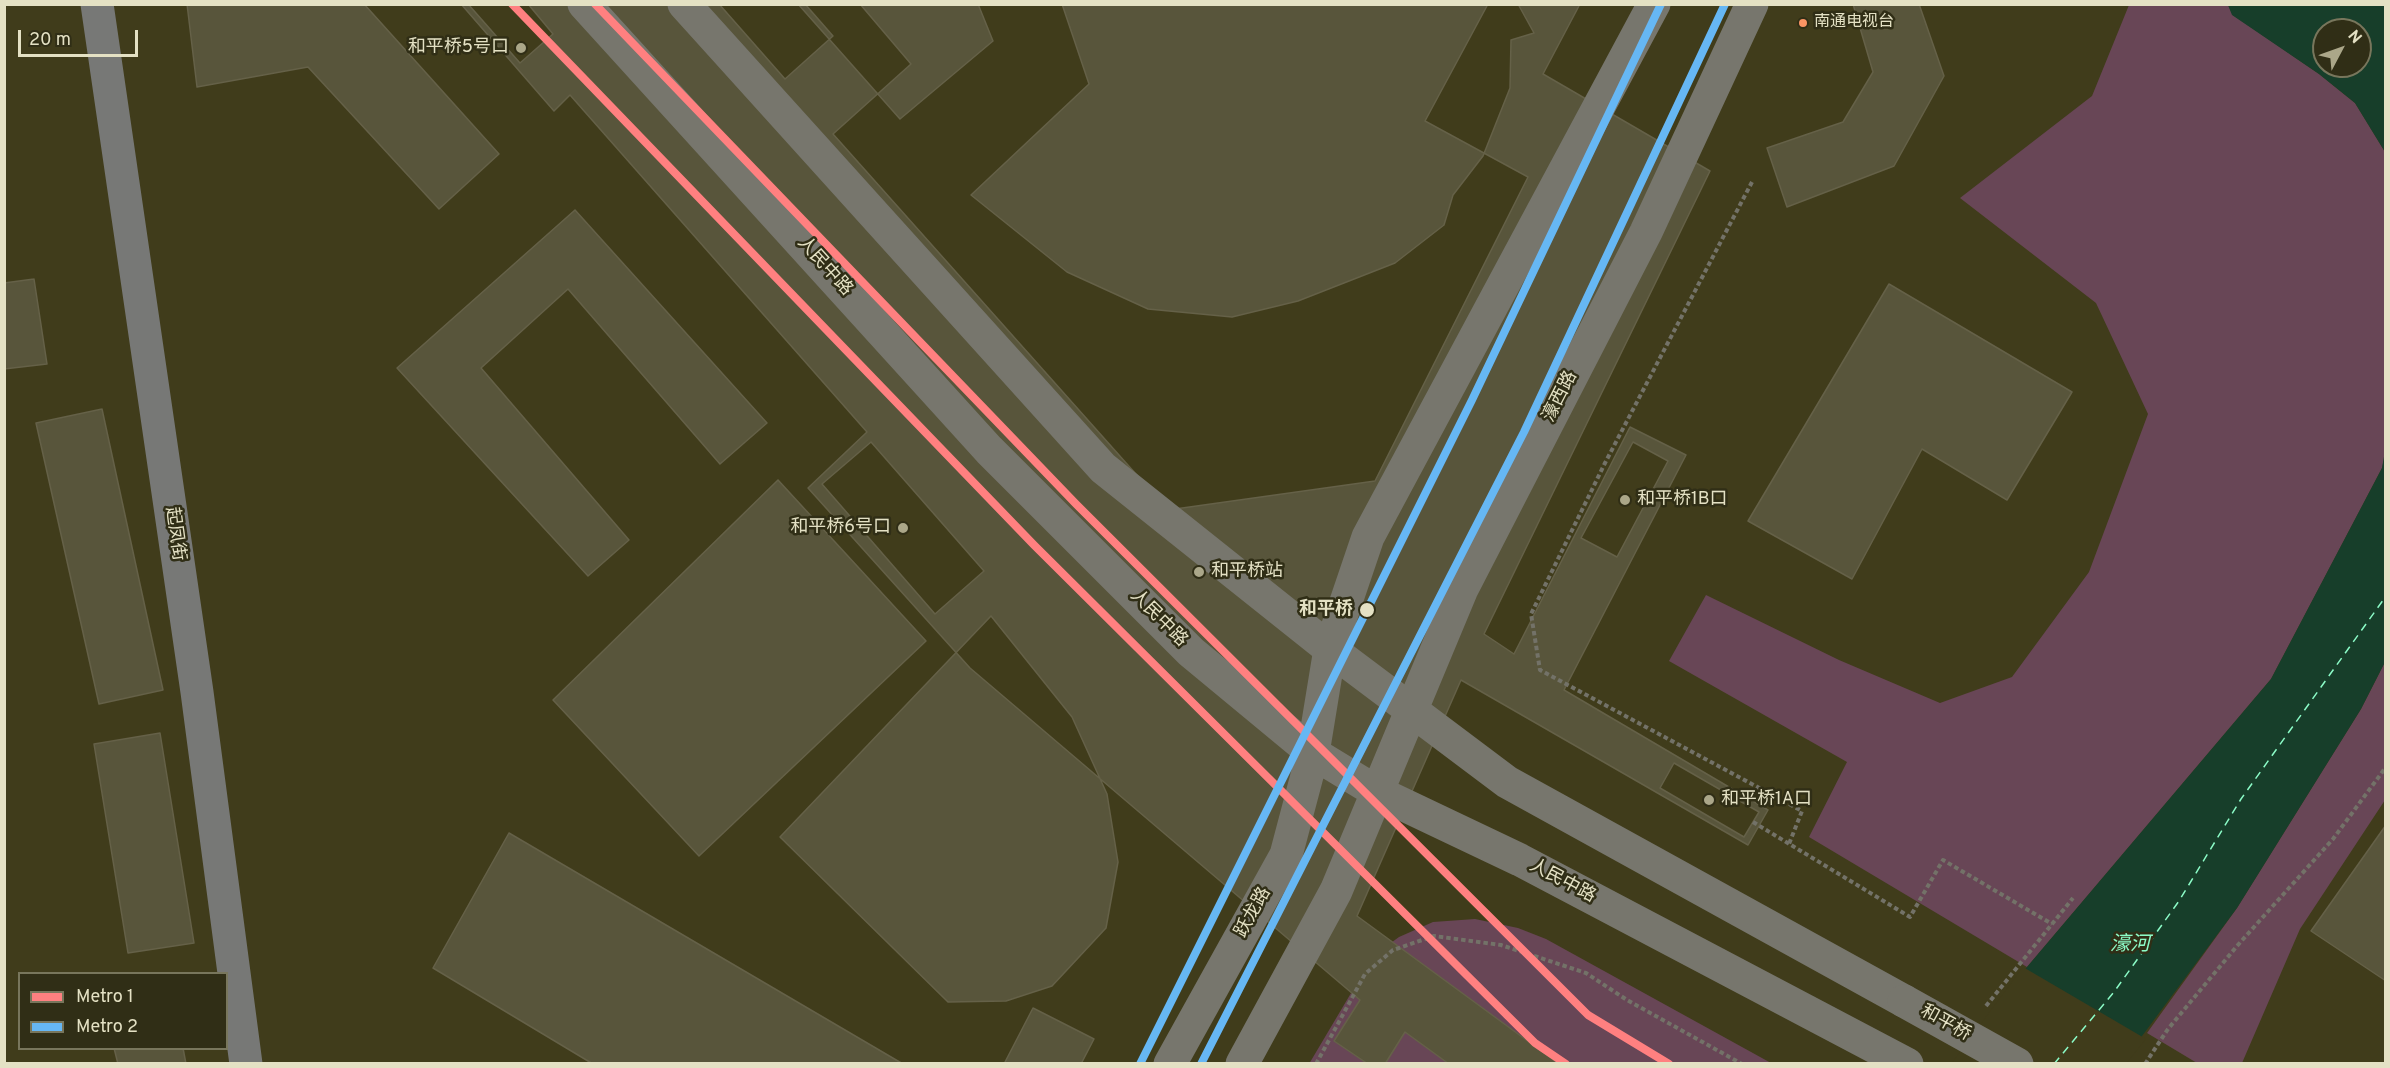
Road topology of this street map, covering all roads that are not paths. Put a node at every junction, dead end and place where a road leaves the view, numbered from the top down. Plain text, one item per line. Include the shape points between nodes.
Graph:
1 (97, 4) edge
2 (584, 4) edge
3 (684, 4) edge
4 (1654, 4) edge
5 (1752, 4) edge
6 (1330, 648) junction
7 (1410, 711) junction
8 (1312, 753) junction
9 (1377, 792) junction
10 (246, 1064) edge
11 (1170, 1064) edge
12 (1242, 1064) edge
13 (1907, 1064) edge
14 (2017, 1064) edge

1 - 10 street, 起凤街 via 194,669
2 - 8 main road, 人民中路 via 989,450 1191,652
3 - 6 main road via 1103,468
4 - 6 main road via 1368,537
5 - 7 main road, 濠西路 via 1646,232 1462,589
6 - 7 main road
6 - 8 main road
7 - 9 main road, 濠西路
7 - 14 main road, 和平桥, bridge via 1508,782
8 - 9 main road, 人民中路
8 - 11 main road, 跃龙路 via 1286,855
9 - 12 main road via 1336,891
9 - 13 main road, 人民中路 via 1520,860

